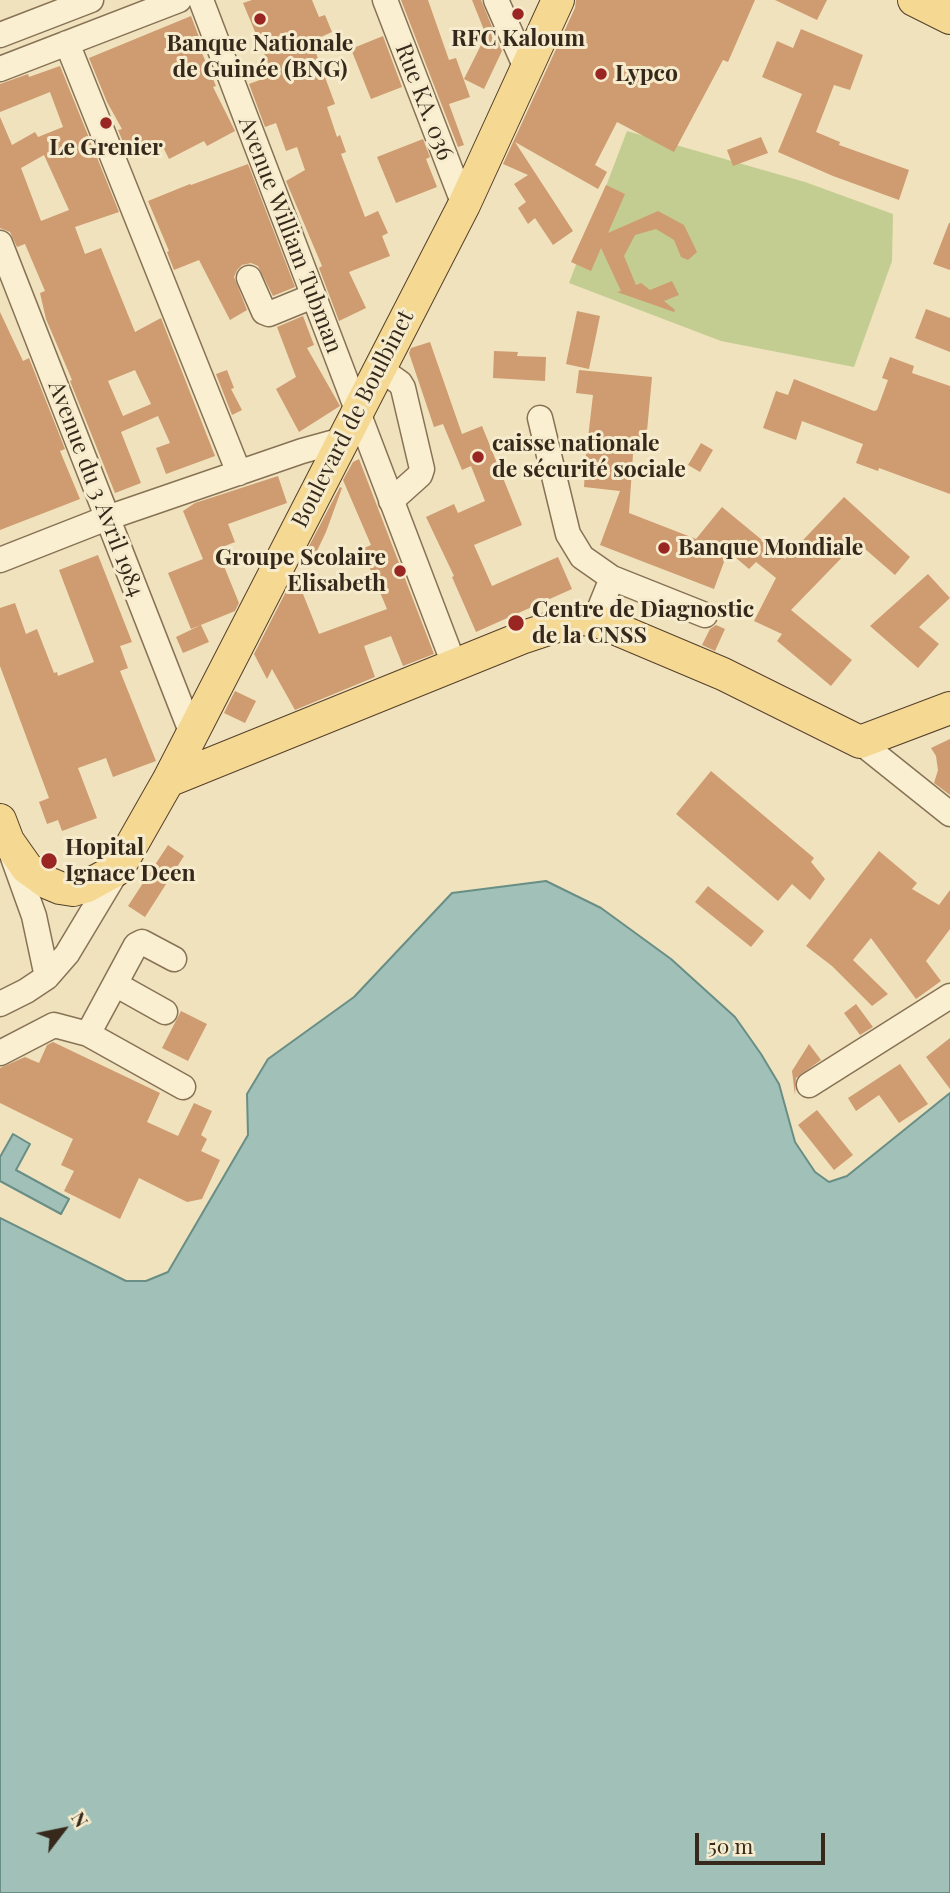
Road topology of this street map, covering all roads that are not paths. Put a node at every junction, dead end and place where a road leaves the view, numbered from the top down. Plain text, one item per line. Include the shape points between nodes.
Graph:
1 (91, 0) edge
2 (179, 0) edge
3 (201, 0) edge
4 (385, 0) edge
5 (496, 0) edge
6 (914, 0) edge
7 (554, 3) edge
8 (950, 18) edge
9 (0, 35) edge
10 (67, 43) junction
11 (526, 68) junction
12 (0, 69) edge
13 (464, 205) junction
14 (0, 243) edge
15 (249, 278) dead end
16 (313, 296) junction
17 (379, 368) junction
18 (357, 411) junction
19 (540, 418) dead end
20 (342, 440) junction
21 (240, 473) junction
22 (391, 500) junction
23 (107, 518) junction
24 (0, 560) edge
25 (612, 578) junction
26 (705, 615) dead end
27 (595, 620) junction
28 (455, 667) junction
29 (950, 708) edge
30 (192, 734) junction
31 (860, 742) junction
32 (168, 781) junction
33 (950, 813) edge
34 (4, 831) edge
35 (118, 869) junction
36 (174, 960) dead end
37 (47, 977) junction
38 (116, 984) junction
39 (950, 996) edge
40 (0, 1004) edge
41 (165, 1012) dead end
42 (88, 1034) junction
43 (0, 1053) edge
44 (808, 1085) dead end
45 (183, 1087) dead end

1 - 9 street
2 - 10 street
3 - 16 street, Avenue William Tubman
4 - 13 street, Rue KA. 036
5 - 11 street
6 - 8 main road
7 - 11 main road, Boulevard de Boulbinet
10 - 12 street
10 - 21 street
11 - 13 main road, Boulevard de Boulbinet
13 - 17 main road, Boulevard de Boulbinet
14 - 23 street, Avenue du 3 Avril 1984
15 - 16 street via 269,314
16 - 18 street, Avenue William Tubman
17 - 18 main road, Boulevard de Boulbinet
17 - 22 street via 403,388 422,469
18 - 20 main road, Boulevard de Boulbinet
18 - 22 street, Avenue William Tubman
19 - 25 street via 568,534 582,556
20 - 21 street
20 - 30 main road, Boulevard de Boulbinet
21 - 23 street
22 - 28 street, Avenue William Tubman
23 - 24 street
23 - 30 street, Avenue du 3 Avril 1984
25 - 26 street
25 - 27 street
27 - 28 main road via 563,623
27 - 31 main road via 723,674
28 - 32 main road
29 - 31 main road
30 - 32 main road, Boulevard de Boulbinet
31 - 33 street
32 - 35 main road, Boulevard de Boulbinet
34 - 35 main road via 27,868 60,888 87,886
34 - 37 street via 34,916
35 - 37 street via 67,954
36 - 38 street via 142,942 136,945
37 - 40 street
38 - 41 street
38 - 42 street
39 - 44 street
42 - 43 street via 54,1025
42 - 45 street

